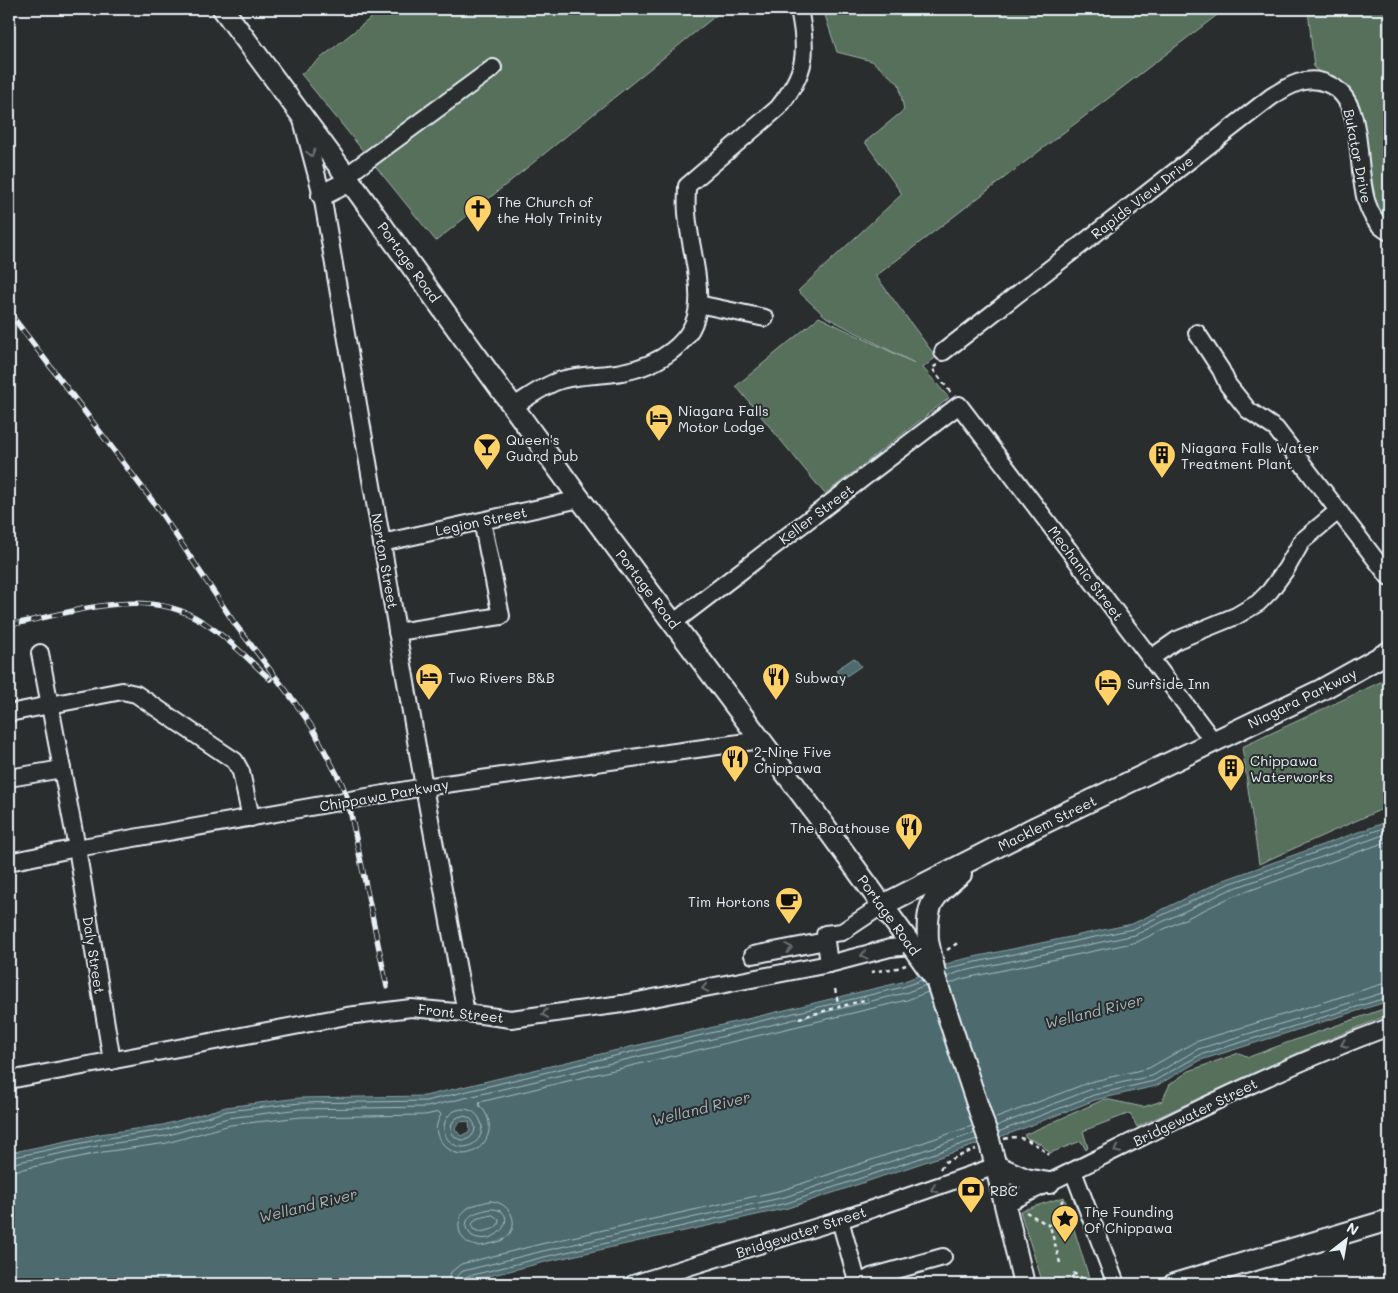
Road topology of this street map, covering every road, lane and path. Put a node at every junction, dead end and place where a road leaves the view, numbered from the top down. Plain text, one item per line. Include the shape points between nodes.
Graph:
1 (223, 9) edge
2 (799, 9) edge
3 (493, 68) dead end
4 (1347, 101) joint
5 (299, 112) junction
6 (348, 178) junction
7 (322, 195) junction
8 (1389, 232) edge
9 (698, 304) junction
10 (766, 318) dead end
11 (1197, 333) dead end
12 (943, 352) joint
13 (959, 405) junction
14 (514, 406) junction
15 (580, 499) junction
16 (1338, 511) junction
17 (482, 520) junction
18 (382, 543) junction
19 (1389, 577) edge
20 (674, 623) junction
21 (397, 632) junction
22 (40, 652) dead end
23 (1389, 652) edge
24 (1151, 658) junction
25 (50, 706) junction
26 (9, 713) edge
27 (761, 740) junction
28 (1214, 742) junction
29 (62, 770) junction
30 (9, 778) edge
31 (424, 787) junction
32 (250, 818) junction
33 (1003, 844) junction
34 (76, 848) junction
35 (9, 862) edge
36 (882, 906) junction
37 (826, 941) junction
38 (920, 944) junction
39 (753, 955) dead end
40 (829, 964) junction
41 (835, 989) dead end
42 (868, 999) dead end
43 (839, 1007) junction
44 (466, 1013) junction
45 (799, 1018) dead end
46 (1389, 1027) edge
47 (112, 1061) junction
48 (9, 1080) edge
49 (995, 1163) junction
50 (1074, 1171) junction
51 (1048, 1183) junction
52 (1064, 1196) dead end
53 (1005, 1204) junction
54 (1026, 1212) dead end
55 (840, 1220) junction
56 (1389, 1220) edge
57 (1050, 1226) junction
58 (943, 1257) dead end
59 (1060, 1263) dead end
60 (633, 1284) edge
61 (858, 1284) edge
62 (1024, 1284) edge
63 (1055, 1284) edge
64 (1093, 1284) edge
65 (1116, 1284) edge
66 (1174, 1284) edge

1 - 5 main road, Portage Road
2 - 9 street via 805,53 795,84 778,108 687,186 687,213
3 - 6 street
4 - 8 street, Bukator Drive via 1357,137 1368,207 1373,219
4 - 12 street, Rapids View Drive via 1334,86 1315,80 1297,83 1271,97
5 - 6 main road, Portage Road
5 -> 7 street, Norton Street
6 - 7 main road
6 - 14 main road, Portage Road
7 - 18 street, Norton Street
9 - 10 street
9 - 14 street via 695,319 684,339 655,362 620,372 560,381
11 - 16 street via 1236,395 1251,413 1276,429
12 - 13 path via 946,358 932,368
13 - 20 street, Keller Street
13 - 24 street, Mechanic Street
14 - 15 main road, Portage Road
15 - 17 street, Legion Street
15 - 20 main road, Portage Road
16 - 19 street
16 - 24 street via 1302,541 1286,569 1258,603 1236,616 1177,640
17 - 18 street, Legion Street
17 - 21 street via 501,616
18 - 21 street, Norton Street
20 - 27 main road, Portage Road
21 - 31 street, Norton Street
22 - 25 street, Daly Street
23 - 28 main road, Niagara Parkway via 1321,690
24 - 28 street, Mechanic Street
25 - 26 street
25 - 29 street, Daly Street
25 - 32 street via 122,691 143,697 235,761 241,772
27 - 31 street, Chippawa Parkway
27 - 36 main road, Portage Road
28 - 33 main road, Macklem Street
29 - 30 street
29 - 34 street, Daly Street
31 - 32 street, Chippawa Parkway
31 - 44 street, Norton Street
32 - 34 street, Chippawa Parkway
33 - 36 main road, Macklem Street
33 - 38 main road via 940,891 931,904
34 - 35 street, Chippawa Parkway
34 - 47 street, Daly Street
36 - 37 street via 842,932 825,934
36 - 38 main road, Portage Road
39 -> 37 street
37 - 40 street
38 -> 40 street, Front Street via 890,948
38 - 49 main road, Portage Road, bridge via 936,980
40 -> 44 street, Front Street via 806,975 511,1019
41 - 43 path
42 - 43 path
43 - 45 path
44 - 47 street, Front Street via 411,1008 347,1016
46 -> 50 street, Bridgewater Street via 1264,1078
47 - 48 street, Front Street
49 - 51 main road via 1026,1179
49 - 53 main road, Portage Road
49 -> 55 street, Bridgewater Street
50 - 51 street, Bridgewater Street
50 - 65 street
51 - 53 street, Bridgewater Street
52 - 57 path
53 - 62 main road, Portage Road
54 - 57 path
55 - 60 street, Bridgewater Street
55 - 61 street
56 - 66 main road
57 - 59 path
58 - 61 street
63 - 64 path via 1057,1279 1068,1281 1074,1273

